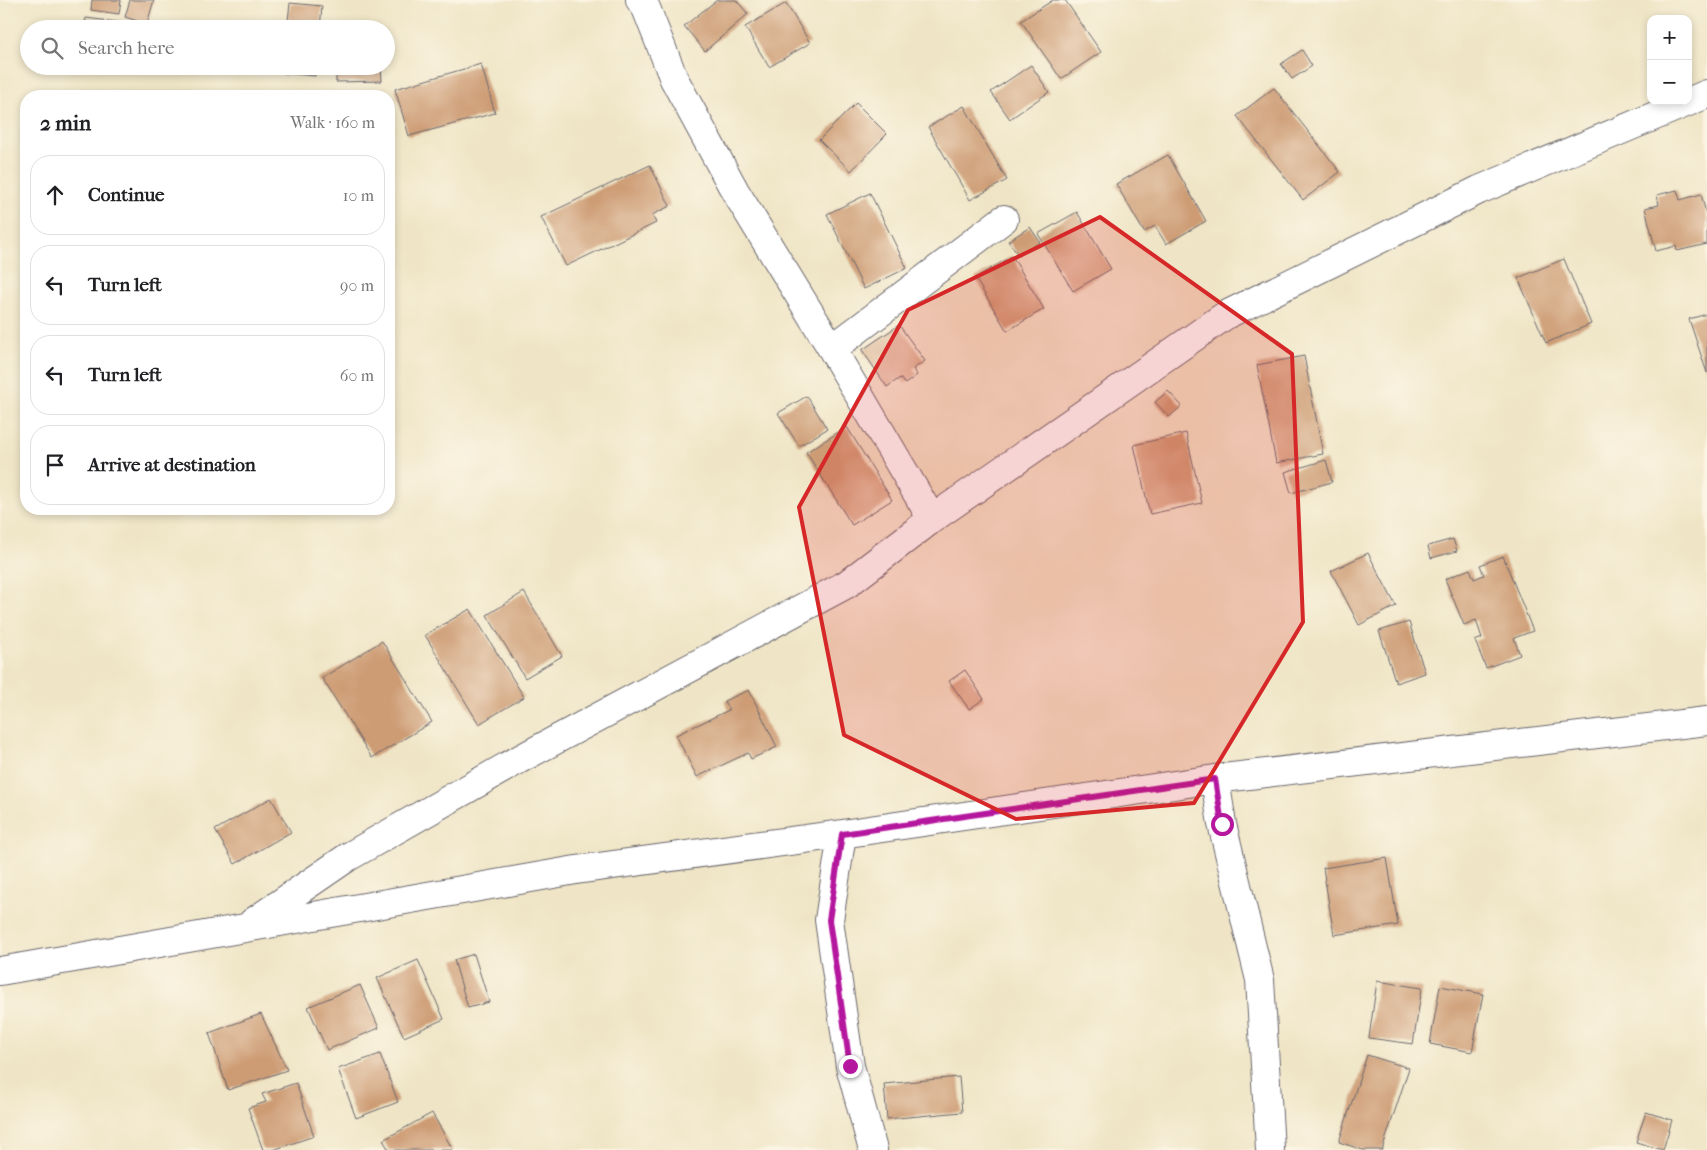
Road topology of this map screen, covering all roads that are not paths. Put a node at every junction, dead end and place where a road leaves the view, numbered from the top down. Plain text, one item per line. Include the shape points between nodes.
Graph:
1 (640, 0) edge
2 (1707, 94) edge
3 (1004, 219) dead end
4 (832, 349) junction
5 (932, 519) junction
6 (1707, 722) edge
7 (1215, 779) junction
8 (842, 834) junction
9 (246, 926) junction
10 (0, 971) edge
11 (874, 1150) edge
12 (1270, 1150) edge

1 - 4 street via 674,78 735,191
2 - 5 street via 1479,190 1226,315
3 - 4 street
4 - 5 street
5 - 9 street via 847,584 518,760 348,858
6 - 7 street
7 - 8 street
7 - 12 street via 1222,824 1260,980
8 - 9 street via 576,870
8 - 11 street via 829,920 850,1066
9 - 10 street

